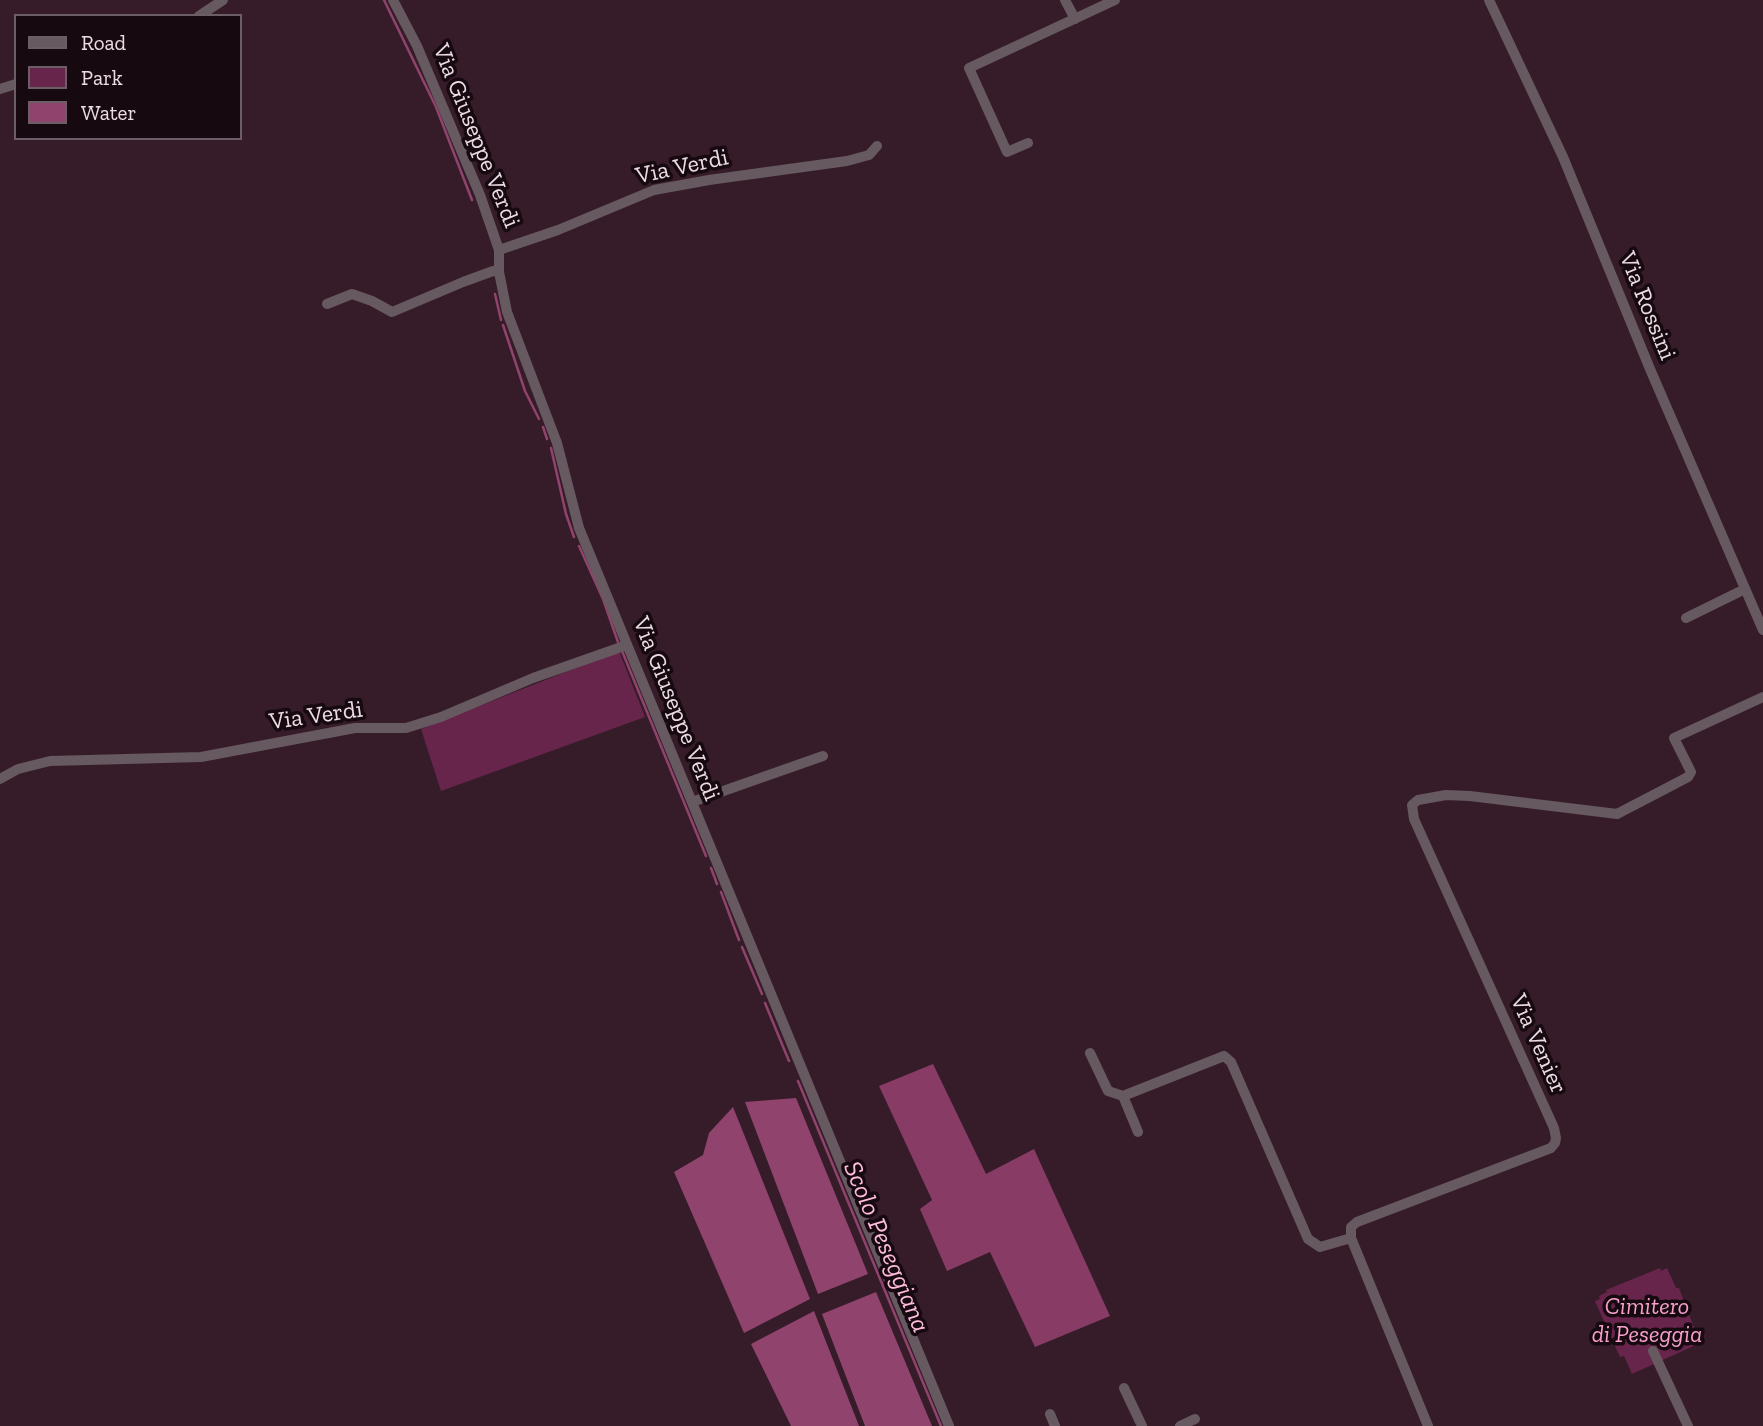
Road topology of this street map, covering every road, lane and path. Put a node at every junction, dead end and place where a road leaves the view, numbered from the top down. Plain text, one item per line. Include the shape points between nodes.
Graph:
1 (223, 0) edge
2 (393, 0) edge
3 (1065, 0) edge
4 (1115, 0) edge
5 (1489, 0) edge
6 (202, 14) edge
7 (1075, 19) junction
8 (1028, 143) dead end
9 (877, 146) dead end
10 (499, 250) junction
11 (499, 272) junction
12 (327, 304) dead end
13 (1745, 589) junction
14 (1686, 618) dead end
15 (1763, 630) edge
16 (627, 645) junction
17 (1763, 697) edge
18 (823, 755) dead end
19 (0, 779) edge
20 (692, 802) junction
21 (1090, 1053) dead end
22 (1123, 1096) junction
23 (1138, 1132) dead end
24 (1351, 1238) junction
25 (1653, 1351) dead end
26 (1124, 1388) dead end
27 (1050, 1414) dead end
28 (1195, 1419) dead end
29 (949, 1426) edge
30 (1055, 1426) edge
31 (1142, 1426) edge
32 (1180, 1426) edge
33 (1428, 1426) edge
34 (1688, 1426) edge

1 - 6 street
2 - 10 street, Via Giuseppe Verdi via 417,46
3 - 7 street
4 - 7 street
5 - 13 street, Via Rossini via 1563,157
7 - 8 street via 969,68 1007,152
9 - 10 street, Via Verdi via 869,155 847,161 654,190
10 - 11 street, Via Giuseppe Verdi
11 - 12 street via 392,312 352,294
11 - 16 street, Via Giuseppe Verdi via 507,312 557,443 579,528
13 - 14 street
13 - 15 street, Via Rossini
16 - 19 street, Via Verdi via 406,728 355,728 201,757 50,761
16 - 20 street, Via Giuseppe Verdi
17 - 24 street, Via Venier via 1674,738 1690,772 1688,777 1617,814 1470,796 1446,795 1412,805 1414,819 1554,1128 1555,1143 1357,1222 1351,1227
18 - 20 street
20 - 29 street, Via Giuseppe Verdi
21 - 22 street via 1108,1091
22 - 23 street
22 - 24 street via 1224,1056 1231,1062 1308,1239 1320,1247
24 - 33 street
25 - 34 street
26 - 31 street
27 - 30 street
28 - 32 street

